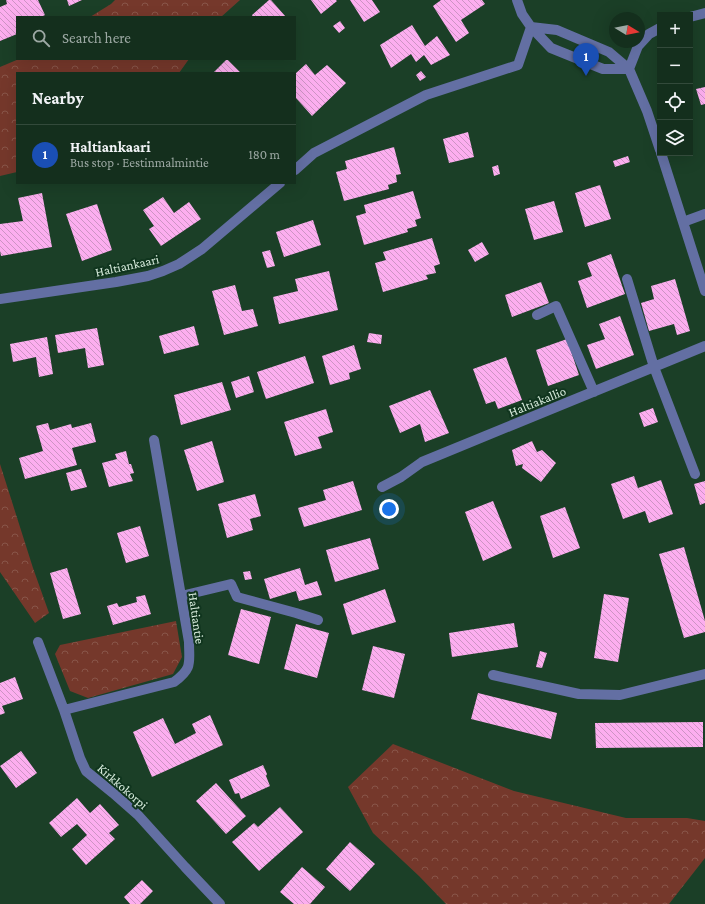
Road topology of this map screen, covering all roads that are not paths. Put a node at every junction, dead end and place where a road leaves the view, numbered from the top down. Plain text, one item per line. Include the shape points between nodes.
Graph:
1 (517, 0) edge
2 (705, 13) edge
3 (693, 16) edge
4 (531, 27) junction
5 (657, 30) edge
6 (629, 69) junction
7 (657, 140) edge
8 (662, 156) edge
9 (296, 169) edge
10 (279, 184) edge
11 (705, 214) edge
12 (683, 222) junction
13 (627, 279) dead end
14 (705, 291) edge
15 (0, 299) edge
16 (537, 315) dead end
17 (705, 346) edge
18 (654, 367) junction
19 (594, 392) junction
20 (154, 440) dead end
21 (695, 474) dead end
22 (382, 488) dead end
23 (181, 596) junction
24 (318, 620) dead end
25 (38, 642) dead end
26 (705, 674) edge
27 (493, 675) dead end
28 (64, 710) junction
29 (220, 904) edge

1 - 4 street via 522,14
2 - 3 street
4 - 6 street via 557,30 609,52
4 - 6 street via 551,48 603,69
4 - 9 street via 518,65 426,95 314,153
5 - 6 street via 638,46
6 - 7 street via 648,111
8 - 12 street
10 - 15 street, Haltiankaari via 202,249 163,271 116,282
11 - 12 street
12 - 14 street
13 - 18 street
16 - 19 street via 556,306
17 - 18 street, Haltiakallio
18 - 19 street, Haltiakallio
18 - 21 street
19 - 22 street, Haltiakallio via 422,462
20 - 23 street, Haltiantie
23 - 24 street via 231,584 236,597
23 - 28 street, Haltiantie via 189,642 189,666 184,675 174,682
25 - 28 street, Kirkkokorpi
26 - 27 street via 620,695 579,694
28 - 29 street, Kirkkokorpi via 86,771 138,814

